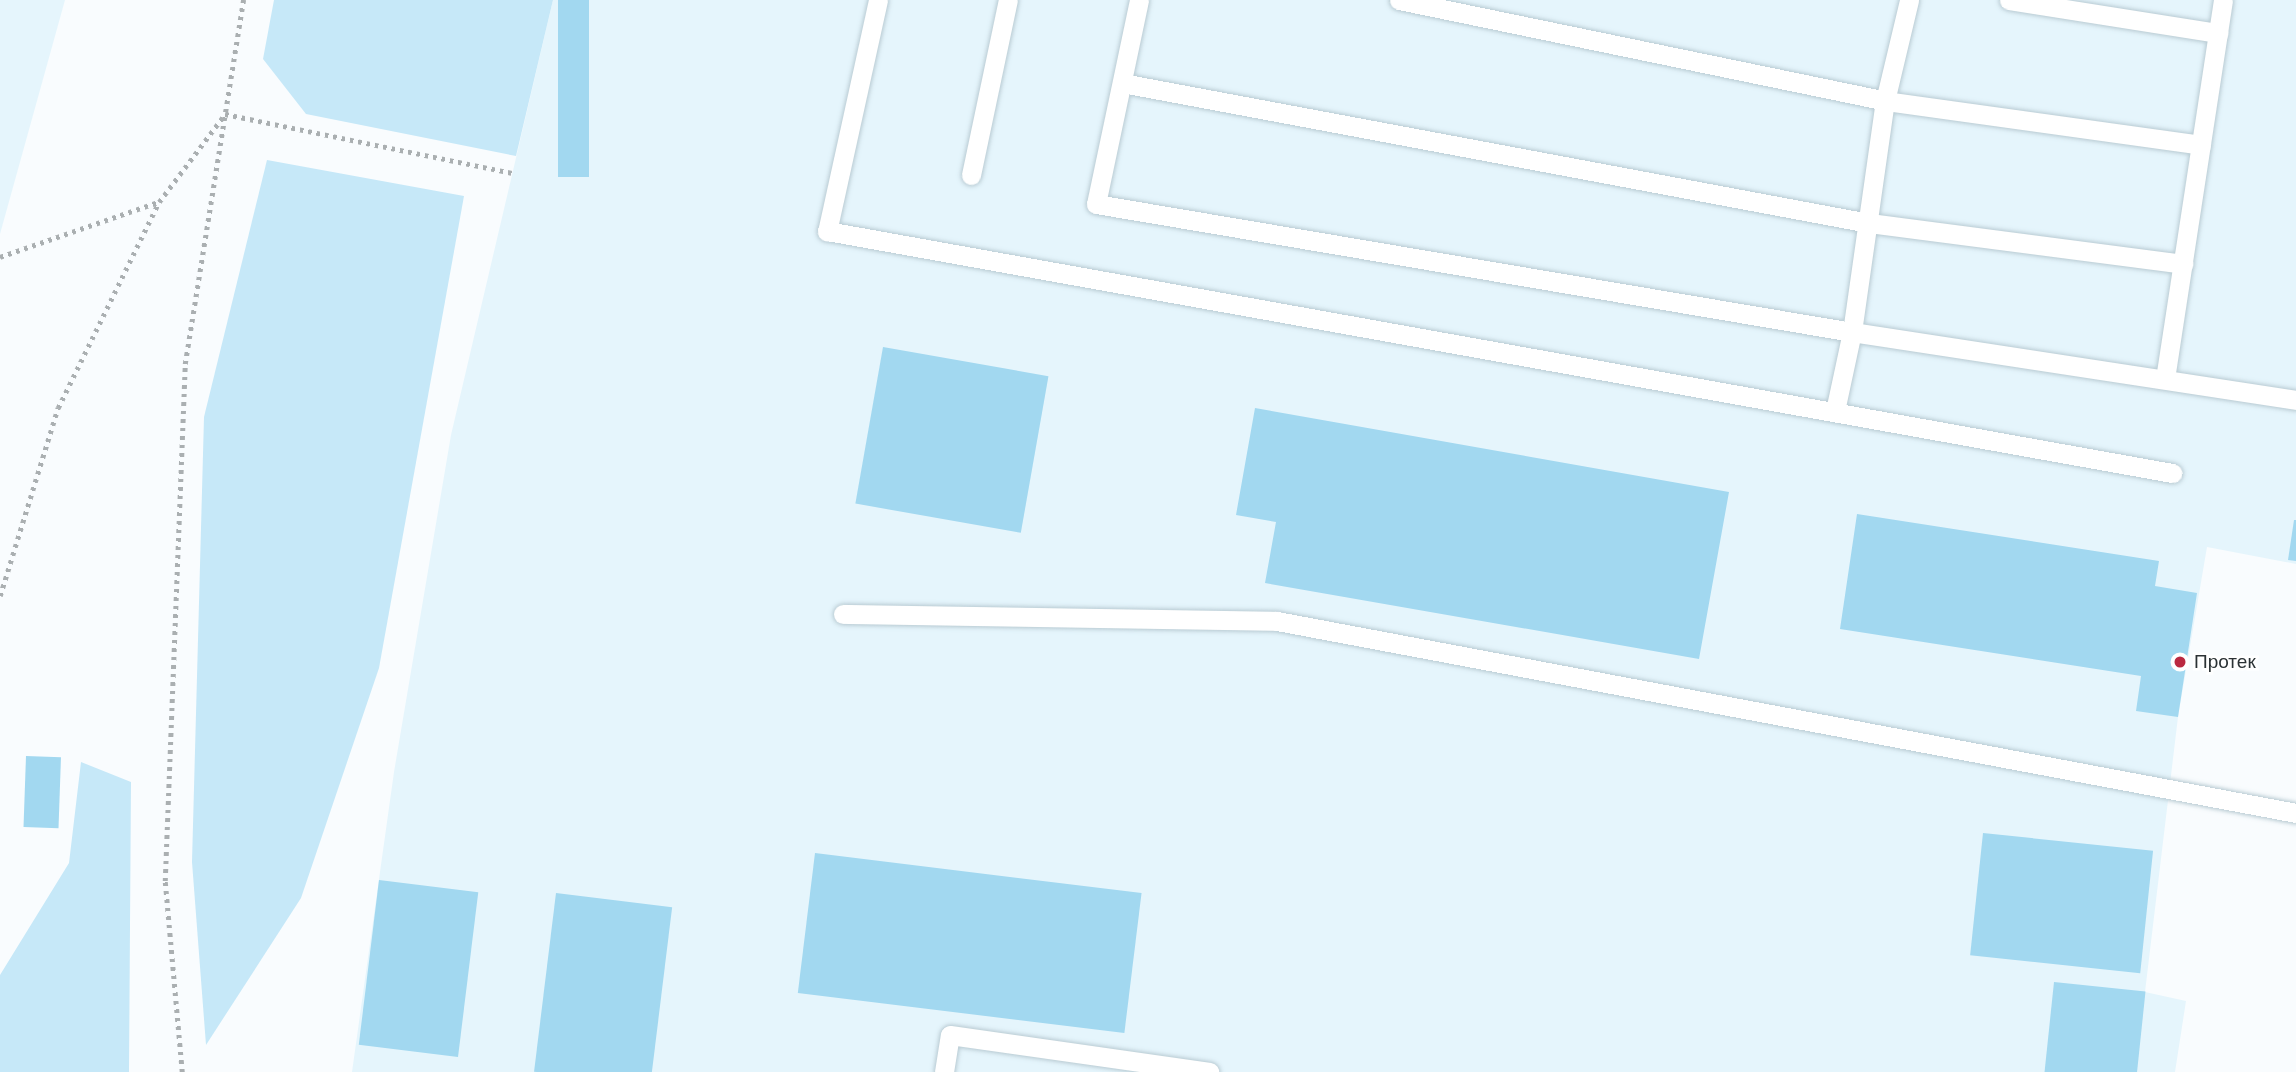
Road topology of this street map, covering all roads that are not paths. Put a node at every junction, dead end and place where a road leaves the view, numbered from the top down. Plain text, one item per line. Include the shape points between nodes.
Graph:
1 (878, 0) edge
2 (1008, 0) edge
3 (1139, 0) edge
4 (1399, 0) edge
5 (1909, 0) edge
6 (2009, 0) edge
7 (2223, 0) edge
8 (2218, 33) junction
9 (1122, 83) junction
10 (1885, 101) junction
11 (2201, 145) junction
12 (971, 175) dead end
13 (1869, 223) junction
14 (2183, 264) junction
15 (1852, 332) junction
16 (2165, 379) junction
17 (2296, 400) edge
18 (1835, 411) junction
19 (2172, 473) dead end
20 (843, 614) dead end
21 (2296, 813) edge
22 (944, 1072) edge
23 (1209, 1072) edge

1 - 18 lane via 827,231
2 - 12 lane
3 - 9 lane
4 - 10 lane
5 - 10 lane
6 - 8 lane
7 - 8 lane
8 - 11 lane
9 - 13 lane
9 - 15 lane via 1096,204
10 - 11 lane
10 - 13 lane
11 - 14 lane
13 - 14 lane
13 - 15 lane
14 - 16 lane
15 - 16 lane
15 - 18 lane
16 - 17 lane
18 - 19 lane
20 - 21 lane via 1277,621
22 - 23 lane via 950,1035

